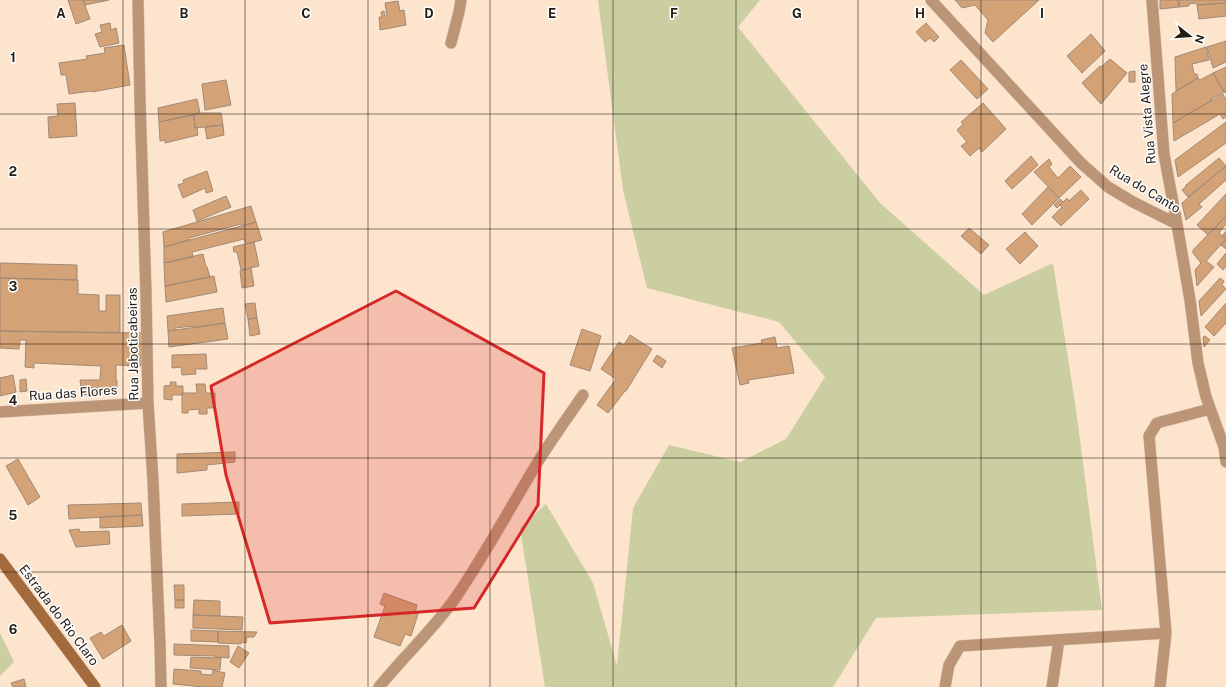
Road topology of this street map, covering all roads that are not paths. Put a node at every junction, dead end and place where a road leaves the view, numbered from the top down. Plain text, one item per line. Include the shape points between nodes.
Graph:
1 (138, 0) edge
2 (461, 0) edge
3 (931, 0) edge
4 (1152, 0) edge
5 (451, 43) dead end
6 (1177, 224) junction
7 (583, 395) dead end
8 (148, 403) junction
9 (1210, 409) junction
10 (0, 412) edge
11 (1226, 462) edge
12 (0, 559) edge
13 (1166, 633) junction
14 (1059, 640) junction
15 (95, 687) edge
16 (161, 687) edge
17 (379, 687) edge
18 (945, 687) edge
19 (1052, 687) edge
20 (1160, 687) edge

1 - 8 street, Rua Jaboticabeiras
2 - 5 street
3 - 6 street, Rua do Canto via 1081,163 1108,187
4 - 6 street, Rua Vista Alegre via 1164,154
6 - 9 street, Rua do Canto via 1198,363
7 - 17 street via 543,454 485,553 454,599
8 - 10 street, Rua das Flores
8 - 16 street, Rua Jaboticabeiras
9 - 11 street, Rua do Canto via 1224,447
9 - 13 street via 1157,423 1149,436
12 - 15 main road, Estrada do Rio Claro
13 - 14 street
13 - 20 street
14 - 18 street via 960,646 949,665
14 - 19 street

